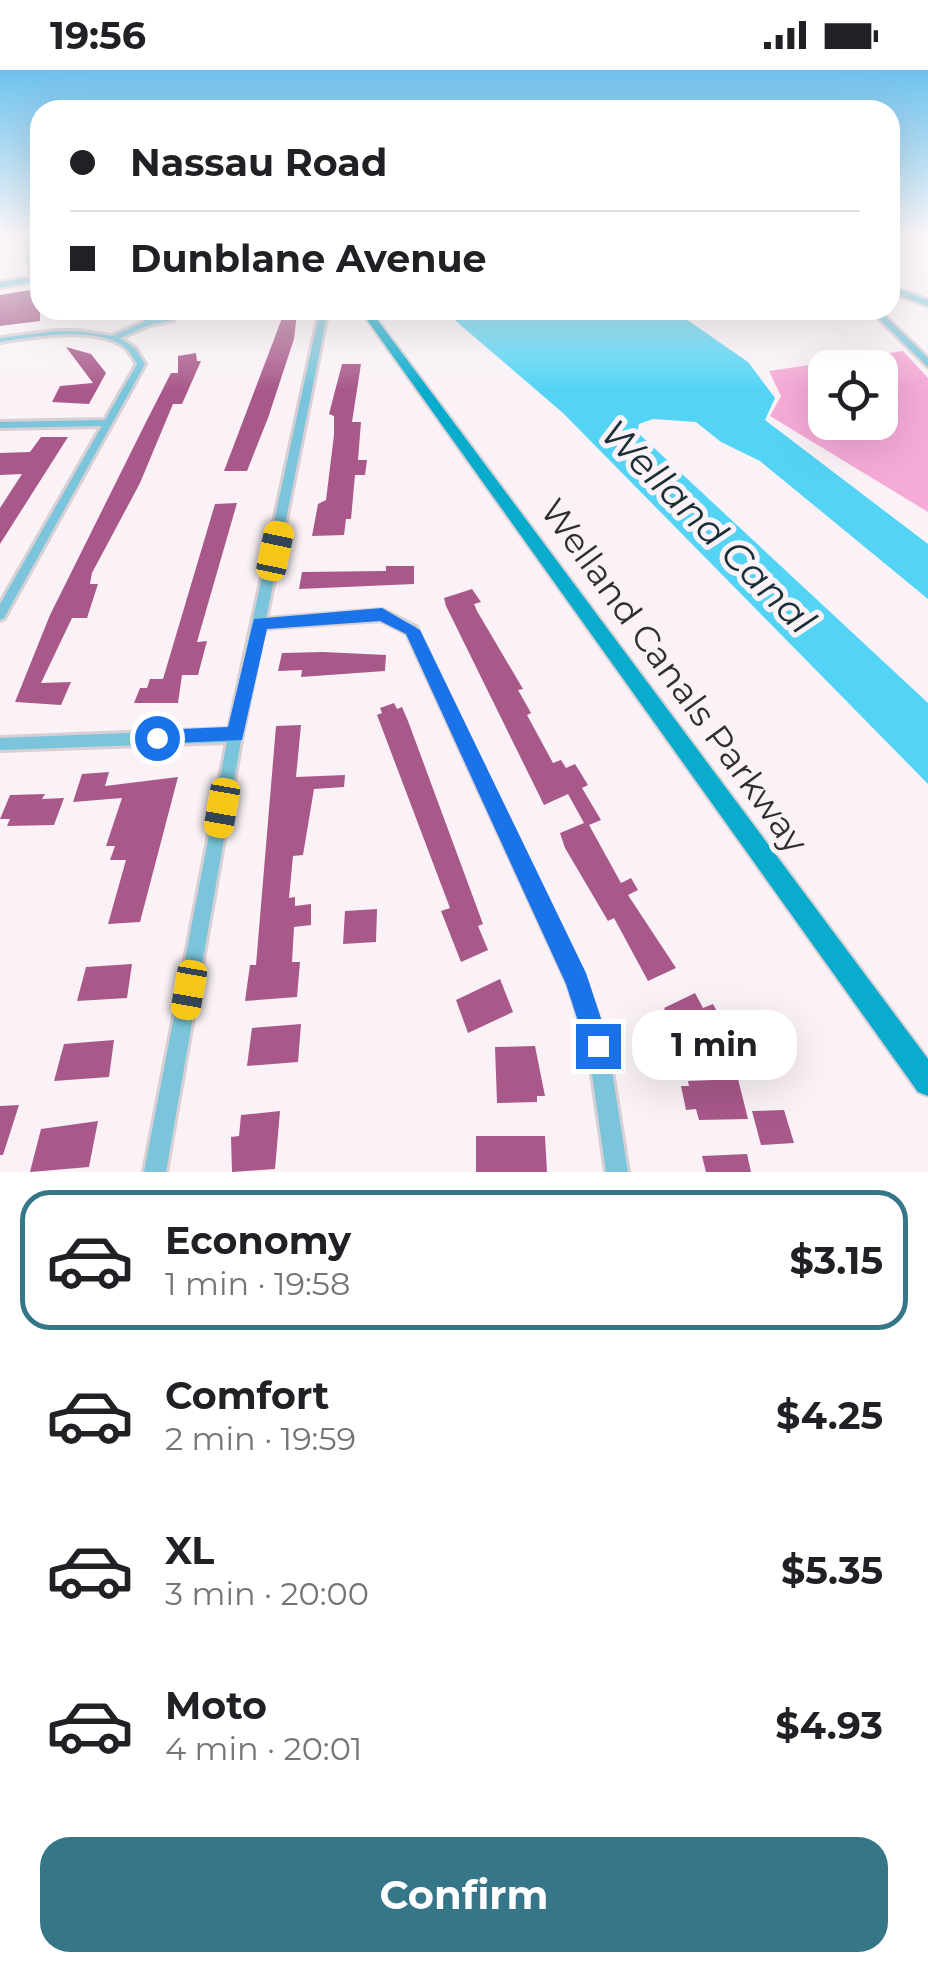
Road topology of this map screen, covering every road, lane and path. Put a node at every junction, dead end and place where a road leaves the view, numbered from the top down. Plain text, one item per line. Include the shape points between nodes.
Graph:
1 (900, 293) edge
2 (928, 303) edge
3 (322, 320) edge
4 (372, 320) edge
5 (884, 320) edge
6 (148, 323) dead end
7 (114, 338) junction
8 (0, 340) edge
9 (928, 364) edge
10 (104, 422) junction
11 (0, 425) edge
12 (0, 615) edge
13 (260, 624) junction
14 (235, 735) junction
15 (0, 744) edge
16 (928, 1082) edge
17 (156, 1172) edge
18 (618, 1172) edge

1 - 2 street
3 - 13 street
4 - 16 main road, Welland Canals Parkway
5 - 9 street
6 - 7 street
7 - 8 street via 63,332
7 - 10 street via 141,364
10 - 11 street
10 - 12 street
13 - 14 street
13 - 18 street via 382,614 412,630 577,982 598,1046
14 - 15 street
14 - 17 street

